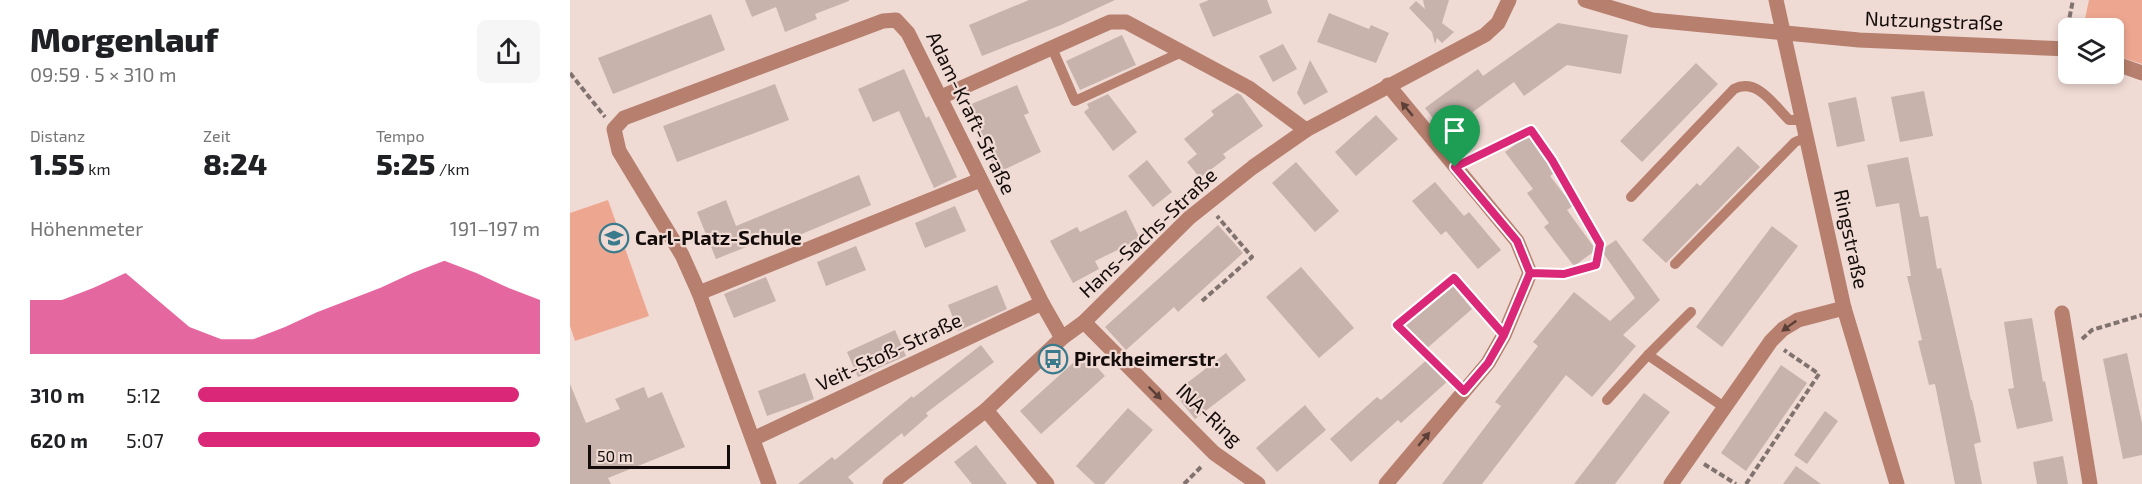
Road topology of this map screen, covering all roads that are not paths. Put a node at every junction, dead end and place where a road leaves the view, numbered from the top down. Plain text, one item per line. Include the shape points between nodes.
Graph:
1 (1509, 0) edge
2 (1585, 0) edge
3 (1776, 0) edge
4 (1783, 32) junction
5 (1052, 48) junction
6 (2058, 48) edge
7 (1182, 52) junction
8 (2124, 67) edge
9 (2142, 73) edge
10 (1388, 85) junction
11 (941, 97) junction
12 (1804, 120) junction
13 (1306, 130) junction
14 (1807, 137) junction
15 (980, 180) junction
16 (1631, 197) dead end
17 (1676, 264) dead end
18 (699, 293) junction
19 (1042, 303) junction
20 (1844, 308) junction
21 (1691, 312) dead end
22 (2062, 313) dead end
23 (1084, 322) junction
24 (1062, 338) junction
25 (1648, 354) junction
26 (1607, 400) dead end
27 (1724, 407) junction
28 (986, 410) junction
29 (753, 439) junction
30 (769, 484) edge
31 (890, 484) edge
32 (1047, 484) edge
33 (1258, 484) edge
34 (1386, 484) edge
35 (1671, 484) edge
36 (1897, 484) edge
37 (2090, 484) edge

1 - 10 street, Hans-Sachs-Straße via 1498,23 1485,35
2 - 4 street, Nutzungstraße via 1652,20
3 - 4 street, Ringstraße
4 - 6 street, Nutzungstraße via 1860,40
4 - 12 street, Ringstraße
5 - 7 street via 1110,22 1126,22
5 - 7 lane via 1075,101
5 - 11 street
7 - 13 street via 1248,88
8 - 9 street
10 - 13 street, Hans-Sachs-Straße
34 -> 10 street via 1488,363 1530,273 1517,241
11 - 15 street, Adam-Kraft-Straße
11 - 18 street, Adam-Kraft-Straße via 908,33 896,20 883,21 624,118 614,129 619,151 682,255
12 - 14 street, Ringstraße
12 - 16 lane via 1789,120 1760,90 1751,86 1734,89
13 - 23 street, Hans-Sachs-Straße via 1189,218
14 - 17 lane via 1795,142
14 - 20 street, Ringstraße
15 - 18 street
15 - 19 street, Adam-Kraft-Straße
18 - 29 street
19 - 24 street, Adam-Kraft-Straße
19 - 29 street, Veit-Stoß-Straße
20 -> 27 street via 1798,320 1783,329
20 - 36 street, Ringstraße
21 - 25 lane
22 - 37 street
23 - 24 street, Hans-Sachs-Straße
23 -> 33 street, INA-Ring via 1214,453
24 - 28 street, Hans-Sachs-Straße
25 - 26 lane
25 - 27 lane
27 - 35 street
28 - 31 street, Hans-Sachs-Straße
28 - 32 street
29 - 30 street

